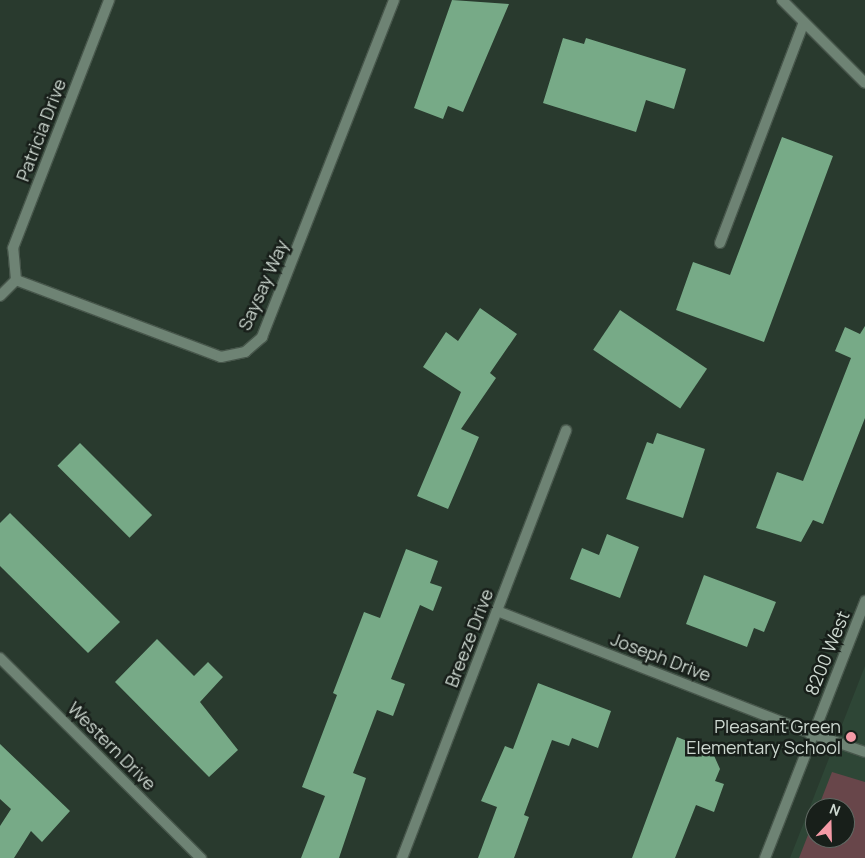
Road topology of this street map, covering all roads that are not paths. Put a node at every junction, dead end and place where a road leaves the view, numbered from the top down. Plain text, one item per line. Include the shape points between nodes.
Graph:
1 (109, 0) edge
2 (394, 0) edge
3 (782, 0) edge
4 (804, 22) junction
5 (865, 83) edge
6 (720, 243) dead end
7 (16, 280) junction
8 (0, 296) edge
9 (566, 430) dead end
10 (865, 601) edge
11 (497, 611) junction
12 (0, 658) edge
13 (813, 734) junction
14 (865, 752) edge
15 (201, 858) edge
16 (402, 858) edge
17 (765, 858) edge

1 - 7 street, Patricia Drive via 13,248
2 - 7 street, Saysay Way via 262,337 245,352 221,357
3 - 4 street
4 - 5 street
4 - 6 street
7 - 8 street
9 - 11 street, Breeze Drive
10 - 13 street, 8200 West
11 - 13 street, Joseph Drive
11 - 16 street, Breeze Drive
12 - 15 street, Western Drive
13 - 14 street, Joseph Drive
13 - 17 street, 8200 West

